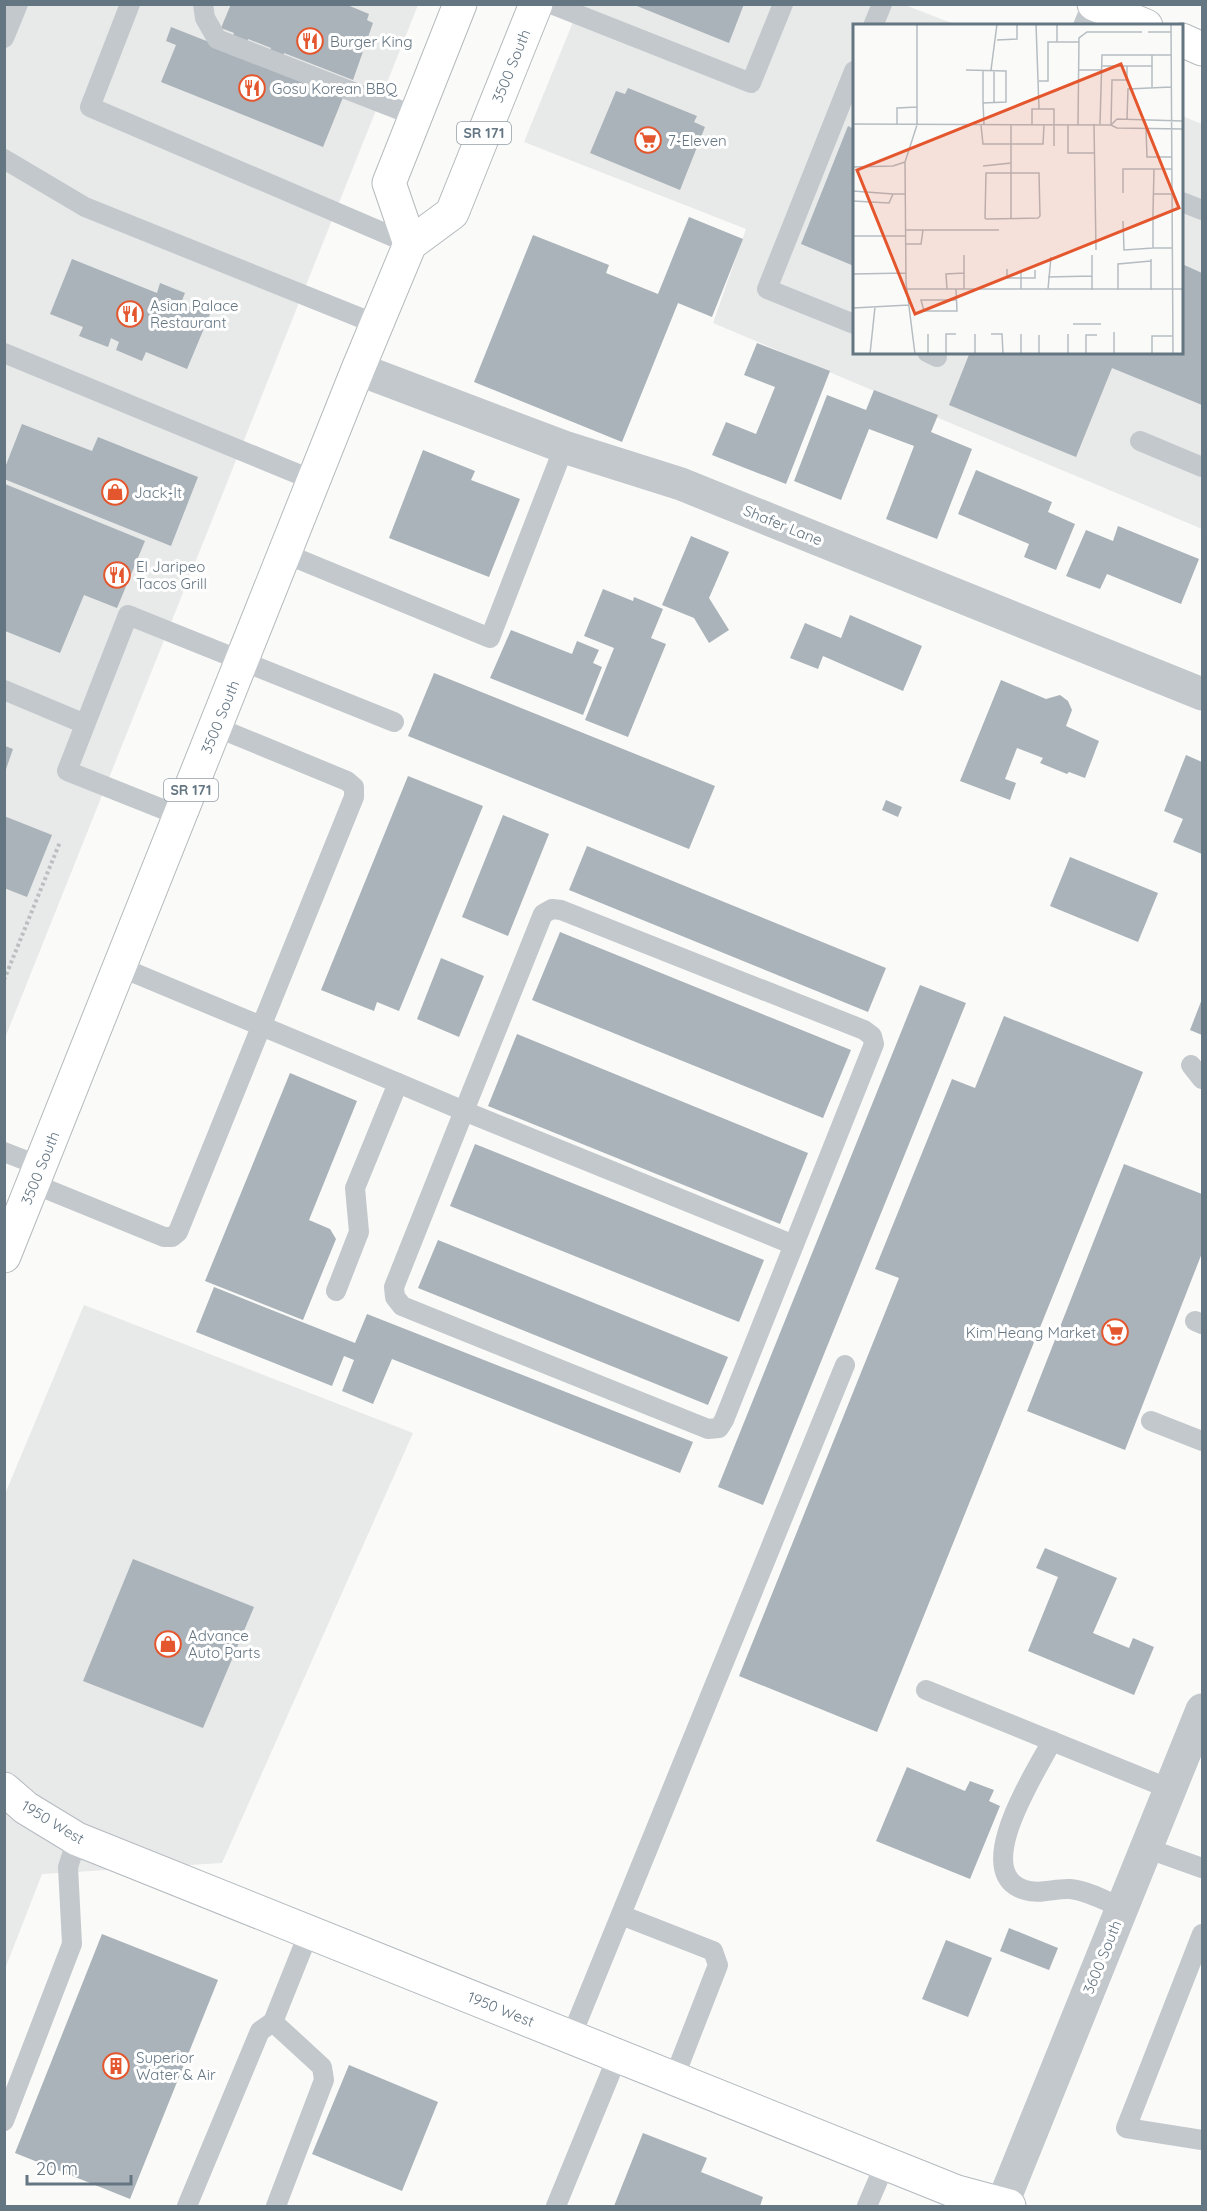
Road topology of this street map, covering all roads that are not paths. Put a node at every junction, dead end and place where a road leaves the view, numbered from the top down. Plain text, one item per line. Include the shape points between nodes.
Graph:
1 (18, 4) edge
2 (130, 4) edge
3 (203, 4) edge
4 (460, 4) edge
5 (536, 4) edge
6 (551, 4) edge
7 (783, 4) edge
8 (882, 4) edge
9 (1093, 4) edge
10 (874, 24) edge
11 (1084, 24) edge
12 (1141, 24) edge
13 (4, 38) edge
14 (1183, 40) edge
15 (1203, 49) edge
16 (853, 76) edge
17 (415, 116) junction
18 (4, 159) edge
19 (1183, 202) edge
20 (1203, 210) edge
21 (410, 244) junction
22 (853, 323) edge
23 (376, 324) junction
24 (4, 353) edge
25 (358, 369) junction
26 (1140, 441) dead end
27 (564, 447) junction
28 (1203, 467) edge
29 (315, 481) junction
30 (286, 554) junction
31 (243, 661) junction
32 (4, 690) edge
33 (1203, 694) edge
34 (394, 723) dead end
35 (86, 724) junction
36 (216, 727) junction
37 (180, 816) junction
38 (120, 967) junction
39 (261, 1026) junction
40 (398, 1083) junction
41 (464, 1111) junction
42 (4, 1152) edge
43 (37, 1175) junction
44 (794, 1245) junction
45 (4, 1256) edge
46 (336, 1291) dead end
47 (845, 1365) dead end
48 (1151, 1421) dead end
49 (1203, 1440) edge
50 (926, 1690) dead end
51 (1203, 1710) edge
52 (1052, 1741) junction
53 (4, 1789) edge
54 (1170, 1789) junction
55 (77, 1839) junction
56 (1146, 1848) junction
57 (1203, 1868) edge
58 (1122, 1908) junction
59 (621, 1915) junction
60 (309, 1932) junction
61 (1203, 1934) edge
62 (273, 2022) junction
63 (571, 2037) junction
64 (618, 2055) junction
65 (674, 2078) junction
66 (4, 2121) edge
67 (1203, 2140) edge
68 (885, 2164) junction
69 (187, 2206) edge
70 (276, 2206) edge
71 (556, 2206) edge
72 (867, 2206) edge
73 (1005, 2206) edge

1 - 13 lane
2 - 21 lane via 90,107
3 - 17 lane via 205,18 217,39
4 - 17 main road
5 - 21 main road, 3500 South / SR 171 via 452,213
6 - 7 lane via 752,82
8 - 10 lane
9 - 11 lane
9 - 12 main road
14 - 15 main road
16 - 22 lane via 767,289
17 - 21 main road via 389,183
18 - 23 lane via 85,207
19 - 20 lane
21 - 23 main road, 3500 South / SR 171
23 - 25 main road, 3500 South / SR 171
24 - 29 lane
25 - 27 street, Shafer Lane
25 - 29 main road, 3500 South / SR 171
26 - 28 lane
27 - 30 lane via 490,638
27 - 33 street, Shafer Lane via 681,484
29 - 30 main road, 3500 South / SR 171
30 - 31 main road, 3500 South / SR 171
31 - 34 lane
31 - 35 lane via 128,615
31 - 36 main road, 3500 South / SR 171
32 - 35 lane
35 - 37 lane via 67,771
36 - 37 main road, 3500 South / SR 171
36 - 39 lane via 347,781 354,788 354,797
37 - 38 main road, 3500 South / SR 171
38 - 39 lane
38 - 43 main road, 3500 South / SR 171
39 - 40 lane
39 - 43 lane via 178,1232 172,1237 164,1237
40 - 41 lane
40 - 46 lane via 355,1188 358,1232
41 - 44 lane
41 - 44 lane via 394,1287 402,1306 708,1429 719,1428
41 - 44 lane via 543,914 552,909 864,1030 872,1036 874,1044
42 - 43 lane
43 - 45 main road, 3500 South / SR 171
47 - 59 lane
48 - 49 lane
50 - 52 lane
51 - 54 street, 3600 South
52 - 54 lane
52 - 58 lane via 1016,1810 1002,1848 1004,1875 1023,1890 1037,1893 1070,1889
53 - 55 main road, 1950 West via 26,1808
54 - 56 street, 3600 South
55 - 60 main road, 1950 West
55 - 66 lane via 68,1867 72,1944
56 - 57 lane
56 - 58 street, 3600 South
58 - 73 street, 3600 South
59 - 63 lane
59 - 65 lane via 713,1951 718,1965
60 - 62 lane
60 - 63 main road, 1950 West
61 - 67 lane via 1125,2128
62 - 69 lane via 260,2031
62 - 70 lane via 322,2067 324,2080
63 - 64 main road, 1950 West
64 - 65 main road, 1950 West
64 - 71 lane
65 - 68 main road, 1950 West
68 - 72 lane
68 - 73 main road, 1950 West

